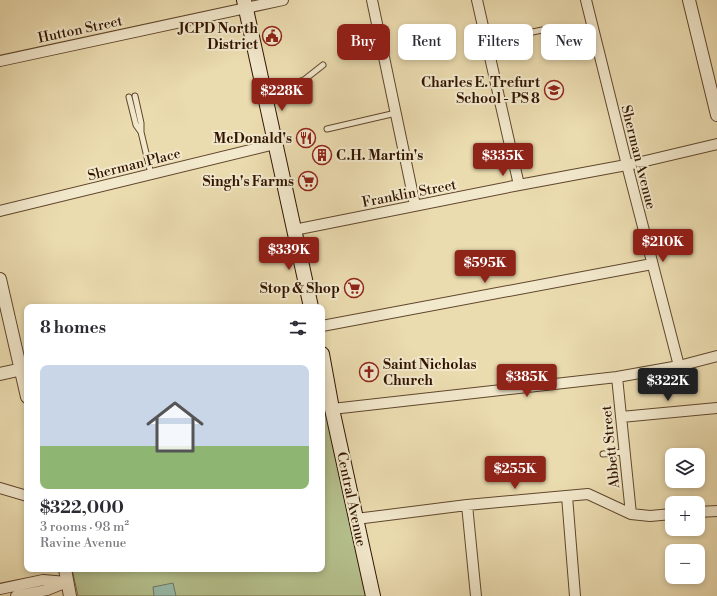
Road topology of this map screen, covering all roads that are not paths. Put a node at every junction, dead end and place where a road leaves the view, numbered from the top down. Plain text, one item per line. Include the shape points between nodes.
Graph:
1 (283, 0) edge
2 (372, 0) edge
3 (477, 0) edge
4 (586, 0) edge
5 (689, 0) edge
6 (245, 4) edge
7 (483, 24) edge
8 (491, 60) edge
9 (0, 61) edge
10 (322, 65) dead end
11 (264, 91) junction
12 (135, 96) dead end
13 (129, 97) dead end
14 (396, 113) junction
15 (717, 115) edge
16 (327, 129) dead end
17 (141, 132) junction
18 (275, 144) junction
19 (717, 144) edge
20 (627, 165) junction
21 (151, 174) junction
22 (519, 184) junction
23 (415, 206) junction
24 (0, 211) edge
25 (294, 230) junction
26 (652, 264) junction
27 (0, 279) edge
28 (310, 304) edge
29 (325, 325) edge
30 (717, 356) edge
31 (679, 366) junction
32 (24, 368) edge
33 (325, 370) edge
34 (0, 374) edge
35 (617, 377) junction
36 (717, 408) edge
37 (332, 409) junction
38 (621, 418) junction
39 (624, 452) junction
40 (603, 454) dead end
41 (0, 488) edge
42 (24, 495) edge
43 (567, 496) junction
44 (467, 505) junction
45 (717, 511) edge
46 (705, 512) edge
47 (631, 514) junction
48 (665, 515) edge
49 (356, 519) junction
50 (66, 572) edge
51 (68, 582) junction
52 (0, 589) edge
53 (16, 596) edge
54 (70, 596) edge
55 (373, 596) edge
56 (476, 596) edge
57 (575, 596) edge

1 - 6 street, Hutton Street
2 - 14 street
3 - 7 street
4 - 20 street, Sherman Avenue
5 - 15 street
6 - 9 street, Hutton Street
6 - 11 main road
8 - 22 street
10 - 11 lane via 304,80
11 - 18 main road
12 - 17 lane
13 - 17 lane via 136,125
14 - 16 lane
14 - 23 street
17 - 21 lane
18 - 21 street, Sherman Place
18 - 25 main road
19 - 20 street, Franklin Street
20 - 22 street, Franklin Street
20 - 26 street, Sherman Avenue
21 - 24 street, Sherman Place
22 - 23 street, Franklin Street
23 - 25 street, Franklin Street
25 - 28 main road
26 - 29 street
26 - 31 street, Sherman Avenue
27 - 32 street
30 - 31 street
31 - 35 street
32 - 34 street
33 - 37 main road, Central Avenue
35 - 37 street
35 - 38 street, Abbett Street
36 - 38 street
37 - 49 main road, Central Avenue
38 - 39 street, Abbett Street
39 - 40 lane
39 - 47 street, Abbett Street
41 - 42 street
43 - 44 street
43 - 47 street via 588,494
43 - 57 street
44 - 49 street
44 - 56 street
45 - 46 street
47 - 48 street
49 - 55 main road, Central Avenue
50 - 51 street
51 - 52 street via 43,580
51 - 53 street via 47,590
51 - 54 street

